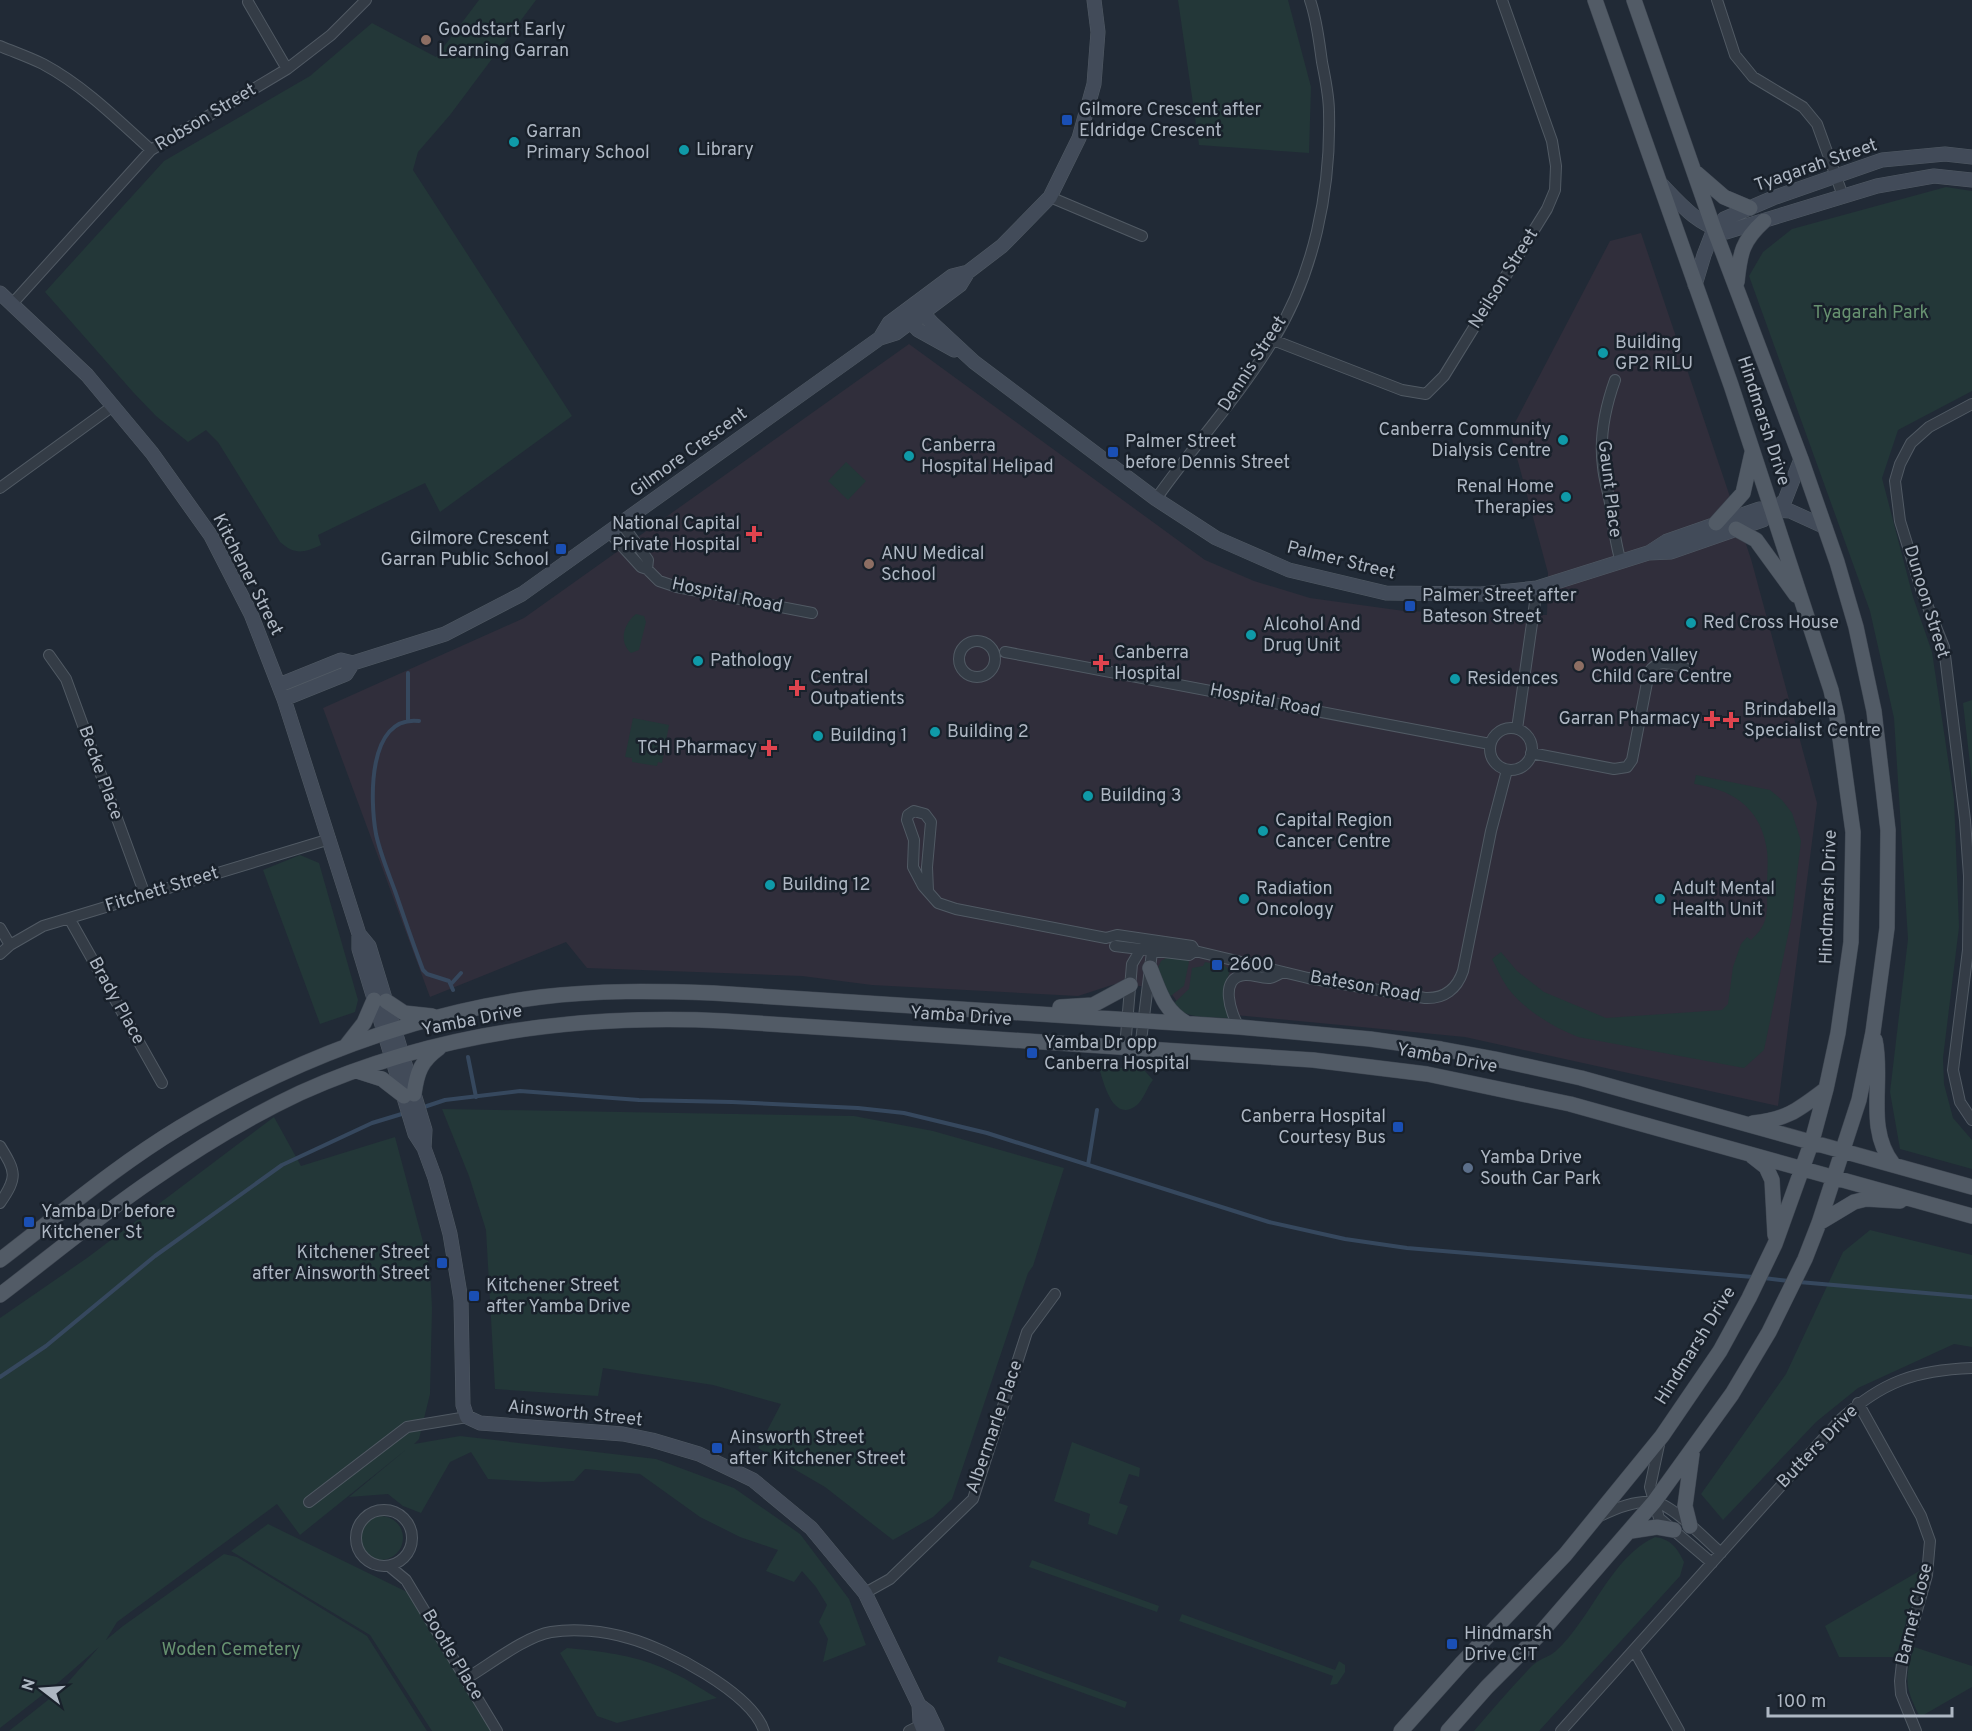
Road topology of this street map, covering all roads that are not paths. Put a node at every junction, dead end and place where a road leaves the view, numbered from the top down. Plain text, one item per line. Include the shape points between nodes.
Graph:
1 (366, 0) edge
2 (1094, 0) edge
3 (1310, 0) edge
4 (1502, 0) edge
5 (1595, 0) edge
6 (1634, 0) edge
7 (1717, 0) edge
8 (248, 2) dead end
9 (0, 46) edge
10 (287, 69) junction
11 (151, 150) junction
12 (1972, 157) edge
13 (1694, 171) junction
14 (1836, 177) junction
15 (1972, 180) edge
16 (1661, 184) junction
17 (1843, 196) junction
18 (1050, 197) junction
19 (1750, 208) junction
20 (1764, 221) junction
21 (1714, 229) junction
22 (1142, 236) dead end
23 (1695, 285) junction
24 (1737, 288) junction
25 (0, 293) edge
26 (12, 304) junction
27 (919, 308) junction
28 (906, 318) junction
29 (1273, 340) junction
30 (974, 362) junction
31 (1615, 380) dead end
32 (1972, 404) edge
33 (113, 406) junction
34 (1752, 453) junction
35 (1801, 459) junction
36 (0, 488) edge
37 (1156, 499) junction
38 (1772, 511) junction
39 (1716, 523) junction
40 (622, 524) junction
41 (1825, 527) junction
42 (1736, 529) junction
43 (610, 533) junction
44 (1648, 553) junction
45 (1621, 562) junction
46 (647, 569) junction
47 (1537, 588) junction
48 (1805, 607) junction
49 (812, 613) dead end
50 (990, 647) junction
51 (1005, 652) junction
52 (49, 656) dead end
53 (353, 663) junction
54 (994, 664) junction
55 (1684, 667) dead end
56 (279, 685) junction
57 (284, 699) junction
58 (1517, 729) junction
59 (1490, 744) junction
60 (1531, 753) junction
61 (1507, 770) junction
62 (330, 839) junction
63 (928, 891) junction
64 (144, 895) junction
65 (69, 918) junction
66 (0, 928) edge
67 (1106, 938) junction
68 (10, 945) junction
69 (1115, 946) junction
70 (1149, 947) junction
71 (0, 954) edge
72 (1132, 964) junction
73 (1150, 968) junction
74 (1283, 972) junction
75 (1131, 985) junction
76 (380, 1001) junction
77 (1031, 1014) junction
78 (438, 1017) junction
79 (1127, 1020) junction
80 (1143, 1021) junction
81 (1186, 1023) junction
82 (1239, 1027) junction
83 (390, 1032) junction
84 (1873, 1032) junction
85 (444, 1045) junction
86 (344, 1048) junction
87 (1132, 1048) junction
88 (397, 1057) junction
89 (357, 1071) junction
90 (162, 1083) dead end
91 (1826, 1089) junction
92 (409, 1095) junction
93 (1972, 1120) edge
94 (1741, 1124) junction
95 (1812, 1141) junction
96 (0, 1146) edge
97 (1843, 1150) junction
98 (1748, 1153) junction
99 (1893, 1164) junction
100 (1802, 1167) junction
101 (1834, 1176) junction
102 (1972, 1187) edge
103 (0, 1203) edge
104 (1927, 1203) junction
105 (1972, 1216) edge
106 (1820, 1223) junction
107 (1773, 1249) junction
108 (0, 1260) edge
109 (1055, 1294) dead end
110 (0, 1295) edge
111 (1972, 1368) edge
112 (1858, 1403) junction
113 (467, 1417) junction
114 (1662, 1436) junction
115 (1692, 1451) junction
116 (309, 1502) dead end
117 (1654, 1502) junction
118 (1597, 1517) junction
119 (1690, 1526) junction
120 (1631, 1530) junction
121 (1674, 1530) junction
122 (1721, 1553) junction
123 (404, 1558) junction
124 (1712, 1563) junction
125 (388, 1566) junction
126 (406, 1580) junction
127 (865, 1593) junction
128 (1634, 1650) junction
129 (467, 1678) junction
130 (925, 1727) edge
131 (497, 1731) edge
132 (764, 1731) edge
133 (1401, 1731) edge
134 (1448, 1731) edge
135 (1562, 1731) edge
136 (1679, 1731) edge
137 (1916, 1731) edge

1 - 10 street, Robson Street via 331,35
2 - 18 street, Gilmore Crescent via 1098,32 1094,84 1079,138
3 - 29 street, Dennis Street via 1316,16 1329,109 1329,154 1310,256
4 - 29 street, Neilson Street via 1552,141 1555,190 1444,376 1426,394 1402,390
5 - 16 main road, Hindmarsh Drive
6 - 13 main road, Hindmarsh Drive
7 - 14 street via 1735,55 1753,77 1803,107 1817,124
8 - 10 street
9 - 11 street via 71,81
10 - 11 street, Robson Street
11 - 26 street, Robson Street
12 - 14 street, Tyagarah Street via 1945,154 1882,160
13 - 19 main road via 1724,197
13 - 21 main road, Hindmarsh Drive
14 - 17 street
14 - 19 street, Tyagarah Street
15 - 17 street, Tyagarah Street via 1934,176
16 - 21 street via 1689,214
16 - 23 main road, Hindmarsh Drive
17 - 20 street, Tyagarah Street
18 - 22 street
18 - 27 street, Gilmore Crescent via 1002,246 968,272 952,276
19 - 21 street, Tyagarah Street via 1724,219
20 - 21 street, Tyagarah Street via 1726,232
20 - 24 main road via 1742,246
21 - 23 street
21 - 24 main road, Hindmarsh Drive
23 - 34 main road, Hindmarsh Drive
24 - 35 main road, Hindmarsh Drive
25 - 26 street, Kitchener Street
26 - 33 street, Kitchener Street via 87,375
27 - 28 street, Gilmore Crescent
27 - 30 street, Palmer Street
28 - 30 street, Palmer Street via 918,330
28 - 40 street, Gilmore Crescent via 896,333 880,338
29 - 37 street, Dennis Street
30 - 37 street, Palmer Street
31 - 45 street, Gaunt Place via 1602,449
32 - 93 street, Dunoon Street via 1929,427 1911,443 1895,481 1900,521 1944,647 1965,820 1968,950 1953,1070 1960,1102
33 - 36 street
33 - 56 street, Kitchener Street via 211,536 251,614
34 - 38 main road, Hindmarsh Drive
34 - 39 main road via 1743,493
35 - 38 street, Palmer Street via 1785,500
35 - 41 main road, Hindmarsh Drive
37 - 47 street, Palmer Street via 1216,538 1289,570 1368,590 1443,595
38 - 39 street, Palmer Street via 1759,509
38 - 41 street, Palmer Street via 1790,511
38 - 42 street, Palmer Street via 1762,520
38 - 48 main road, Hindmarsh Drive
39 - 44 street, Palmer Street via 1667,541
40 - 43 street, Gilmore Crescent
40 - 46 street via 648,560
41 - 84 main road, Hindmarsh Drive via 1856,627 1874,711 1888,830 1887,928
42 - 44 street, Palmer Street via 1671,552
42 - 48 main road via 1756,540
43 - 46 street, Hospital Road via 640,567
43 - 53 street, Gilmore Crescent via 522,594 445,634
44 - 45 street, Palmer Street
45 - 47 street, Palmer Street
46 - 49 street, Hospital Road via 669,585
47 - 58 street
48 - 91 main road, Hindmarsh Drive via 1837,717 1853,832 1851,942
50 - 51 street, Hospital Road
50 - 54 street
50 - 54 street, Hospital Road via 981,641 969,643 961,651 959,662 965,673 976,677 987,674
51 - 54 street, Hospital Road
51 - 59 street, Hospital Road
52 - 64 street, Becke Place via 66,679
53 - 56 street, Gilmore Crescent via 341,660
53 - 57 street, Gilmore Crescent via 346,674
55 - 60 street via 1658,663 1649,672 1632,760 1627,767 1614,769
56 - 57 street, Kitchener Street
57 - 62 street, Kitchener Street
58 - 59 street via 1503,729
58 - 60 street via 1530,741
59 - 61 street via 1491,758
60 - 61 street via 1525,765
61 - 74 street, Bateson Road via 1463,971 1452,989 1442,997 1425,998
62 - 64 street, Fitchett Street
62 - 76 street, Kitchener Street via 359,949
63 - 63 street via 913,867 913,834 907,818 914,811 923,813 931,822
63 - 67 street via 947,907
64 - 65 street, Fitchett Street
65 - 68 street, Fitchett Street via 43,926
65 - 90 street, Brady Place
66 - 68 street
67 - 69 street
67 - 70 street via 1117,935
68 - 71 street, Fitchett Street
69 - 70 street
69 - 72 street
70 - 72 street
70 - 73 street
70 - 74 street, Bateson Road via 1192,946 1195,951
72 - 75 street
73 - 80 street
73 - 81 main road via 1164,1002 1174,1016
74 - 82 street via 1269,978 1245,975 1233,981 1229,999
75 - 77 main road via 1093,1005 1045,1007
75 - 79 street
76 - 78 main road via 404,1013
76 - 83 street, Kitchener Street
76 - 86 main road
77 - 78 main road, Yamba Drive via 652,990 539,998
77 - 79 main road, Yamba Drive
78 - 83 main road, Yamba Drive
79 - 80 main road, Yamba Drive
79 - 87 street
80 - 81 main road, Yamba Drive
80 - 87 street
81 - 82 main road, Yamba Drive
82 - 94 main road, Yamba Drive via 1370,1039 1495,1059 1651,1097
83 - 86 main road, Yamba Drive
83 - 88 street, Kitchener Street
84 - 97 main road, Hindmarsh Drive via 1859,1100
84 - 99 main road via 1878,1053 1879,1130
85 - 87 main road, Yamba Drive via 549,1026 664,1019
85 - 88 main road, Yamba Drive
85 - 92 main road via 428,1056
86 - 108 main road, Yamba Drive via 266,1081 179,1128
87 - 98 main road, Yamba Drive via 1313,1060 1426,1074 1570,1104
88 - 89 main road, Yamba Drive
88 - 92 street, Kitchener Street
89 - 92 main road via 382,1079
89 - 110 main road, Yamba Drive via 299,1094 234,1128 125,1199
91 - 94 main road via 1776,1121
91 - 95 main road, Hindmarsh Drive
92 - 113 street, Kitchener Street via 415,1134 424,1148 450,1234 461,1295 463,1404
94 - 95 main road, Yamba Drive
95 - 97 main road, Yamba Drive
95 - 100 main road, Hindmarsh Drive
96 - 103 street via 13,1168 10,1189
97 - 99 main road, Yamba Drive
97 - 101 main road, Hindmarsh Drive
98 - 100 main road, Yamba Drive
98 - 107 main road via 1766,1167 1772,1180
99 - 102 main road, Yamba Drive
100 - 101 main road, Yamba Drive
100 - 107 main road, Hindmarsh Drive
101 - 104 main road, Yamba Drive
101 - 106 main road, Hindmarsh Drive
104 - 105 main road, Yamba Drive
104 - 106 main road via 1866,1199
106 - 115 main road, Hindmarsh Drive via 1785,1303 1747,1370
107 - 114 main road, Hindmarsh Drive via 1708,1370
109 - 127 street, Albermarle Place via 1027,1332 973,1499 890,1579
111 - 112 street, Butters Drive via 1940,1369 1907,1377
112 - 122 street, Butters Drive
112 - 137 street, Barnet Close via 1921,1515 1930,1541 1928,1575 1900,1681 1901,1694
113 - 116 street, Ainsworth Street via 407,1427
113 - 127 street, Ainsworth Street via 480,1423 622,1434 699,1454 753,1480 811,1528
114 - 117 street via 1650,1487
114 - 118 main road, Hindmarsh Drive
115 - 117 main road, Hindmarsh Drive
115 - 119 main road via 1685,1506
117 - 118 street via 1621,1506
117 - 119 street via 1667,1506
117 - 120 main road, Hindmarsh Drive
117 - 121 street via 1659,1518
118 - 133 main road, Hindmarsh Drive
119 - 122 street
120 - 121 main road
120 - 134 main road, Hindmarsh Drive
121 - 124 street
122 - 124 street, Butters Drive
123 - 125 street
123 - 125 street, Bootle Place via 412,1537 405,1520 389,1510 371,1513 356,1531 358,1550 370,1563
123 - 126 street, Bootle Place
124 - 128 street, Butters Drive
125 - 126 street, Bootle Place
126 - 129 street, Bootle Place
127 - 130 street, Ainsworth Street via 920,1706
128 - 135 street, Butters Drive
128 - 136 street
129 - 131 street, Bootle Place
129 - 132 street via 537,1636 565,1630 609,1634 650,1646 703,1672 747,1704

